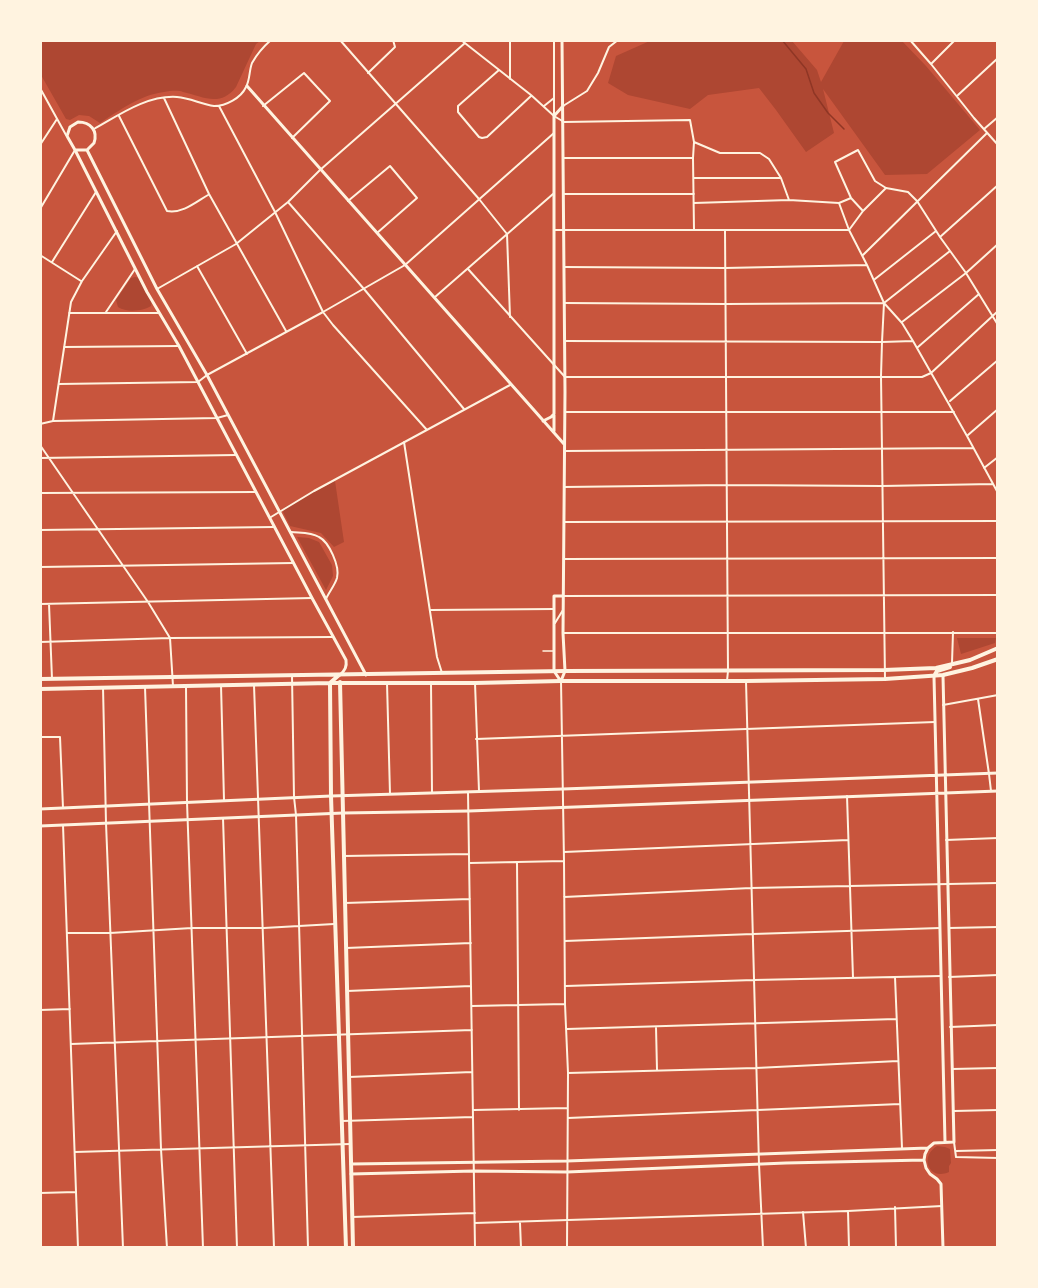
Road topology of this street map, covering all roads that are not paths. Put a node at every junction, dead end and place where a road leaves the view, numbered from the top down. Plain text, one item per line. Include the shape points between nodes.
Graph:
1 (271, 40) edge
2 (340, 40) edge
3 (393, 40) edge
4 (461, 40) edge
5 (510, 40) edge
6 (554, 40) edge
7 (562, 40) edge
8 (609, 40) edge
9 (618, 40) edge
10 (910, 40) edge
11 (955, 40) edge
12 (465, 44) junction
13 (609, 47) junction
14 (998, 58) edge
15 (932, 64) junction
16 (499, 70) junction
17 (368, 73) junction
18 (510, 79) junction
19 (247, 86) junction
20 (40, 88) edge
21 (531, 95) junction
22 (957, 96) junction
23 (164, 98) junction
24 (554, 98) junction
25 (395, 104) junction
26 (219, 106) junction
27 (263, 106) junction
28 (544, 106) junction
29 (563, 106) junction
30 (118, 116) junction
31 (554, 116) junction
32 (998, 117) edge
33 (57, 119) junction
34 (564, 122) junction
35 (94, 129) junction
36 (984, 129) junction
37 (555, 133) junction
38 (987, 133) junction
39 (67, 136) junction
40 (292, 138) junction
41 (694, 142) junction
42 (998, 145) edge
43 (40, 146) edge
44 (75, 150) junction
45 (87, 150) junction
46 (564, 158) junction
47 (693, 158) junction
48 (320, 170) junction
49 (694, 178) junction
50 (781, 178) junction
51 (998, 185) edge
52 (886, 188) junction
53 (96, 192) junction
54 (555, 192) junction
55 (209, 194) junction
56 (564, 194) junction
57 (694, 194) junction
58 (851, 198) junction
59 (479, 199) junction
60 (789, 200) junction
61 (348, 201) junction
62 (917, 201) junction
63 (288, 202) junction
64 (694, 203) junction
65 (839, 203) junction
66 (40, 208) edge
67 (863, 211) junction
68 (275, 213) junction
69 (555, 230) junction
70 (564, 230) junction
71 (694, 230) junction
72 (725, 230) junction
73 (849, 230) junction
74 (117, 231) junction
75 (936, 231) junction
76 (377, 233) junction
77 (507, 234) junction
78 (940, 237) junction
79 (236, 244) junction
80 (998, 244) edge
81 (950, 251) junction
82 (40, 255) edge
83 (863, 256) junction
84 (52, 262) junction
85 (405, 265) junction
86 (867, 265) junction
87 (197, 266) junction
88 (564, 267) junction
89 (135, 268) junction
90 (725, 268) junction
91 (468, 269) junction
92 (966, 273) junction
93 (874, 280) junction
94 (82, 281) junction
95 (157, 289) junction
96 (364, 289) junction
97 (979, 294) junction
98 (434, 298) junction
99 (564, 303) junction
100 (884, 303) junction
101 (726, 304) junction
102 (998, 311) edge
103 (106, 312) junction
104 (323, 312) junction
105 (69, 313) junction
106 (159, 313) junction
107 (992, 316) junction
108 (510, 317) junction
109 (902, 323) junction
110 (998, 325) edge
111 (286, 331) junction
112 (565, 341) junction
113 (726, 341) junction
114 (913, 341) junction
115 (882, 342) junction
116 (179, 346) junction
117 (64, 347) junction
118 (917, 347) junction
119 (247, 354) junction
120 (998, 360) edge
121 (555, 367) junction
122 (931, 373) junction
123 (207, 375) junction
124 (726, 376) junction
125 (881, 376) junction
126 (565, 377) junction
127 (198, 382) junction
128 (59, 384) junction
129 (510, 385) junction
130 (948, 402) junction
131 (464, 409) junction
132 (998, 409) edge
133 (565, 412) junction
134 (726, 412) junction
135 (882, 412) junction
136 (954, 412) junction
137 (228, 414) junction
138 (554, 414) junction
139 (217, 418) junction
140 (53, 421) junction
141 (543, 421) junction
142 (40, 424) edge
143 (427, 430) junction
144 (554, 433) junction
145 (967, 436) junction
146 (404, 442) junction
147 (40, 445) edge
148 (565, 446) junction
149 (973, 448) junction
150 (882, 449) junction
151 (726, 450) junction
152 (565, 451) junction
153 (236, 455) junction
154 (998, 457) edge
155 (40, 458) edge
156 (50, 458) junction
157 (984, 468) junction
158 (727, 484) junction
159 (993, 484) junction
160 (882, 486) junction
161 (564, 487) junction
162 (73, 492) junction
163 (255, 492) junction
164 (40, 493) edge
165 (998, 493) edge
166 (280, 512) junction
167 (269, 518) junction
168 (998, 521) edge
169 (564, 522) junction
170 (727, 522) junction
171 (882, 522) junction
172 (274, 526) junction
173 (98, 528) junction
174 (40, 530) edge
175 (291, 532) junction
176 (998, 558) edge
177 (564, 559) junction
178 (727, 559) junction
179 (883, 559) junction
180 (293, 563) junction
181 (123, 566) junction
182 (40, 567) edge
183 (727, 595) junction
184 (998, 595) edge
185 (563, 596) junction
186 (884, 596) junction
187 (312, 598) junction
188 (326, 599) junction
189 (148, 602) junction
190 (40, 604) edge
191 (49, 604) junction
192 (554, 609) junction
193 (430, 610) junction
194 (563, 610) junction
195 (554, 623) junction
196 (883, 632) junction
197 (953, 632) junction
198 (563, 633) junction
199 (728, 633) junction
200 (998, 633) edge
201 (333, 637) junction
202 (171, 638) junction
203 (50, 641) junction
204 (40, 642) edge
205 (998, 648) edge
206 (543, 651) dead end
207 (554, 651) junction
208 (998, 659) edge
209 (970, 660) junction
210 (952, 665) junction
211 (972, 668) junction
212 (884, 670) junction
213 (555, 671) junction
214 (565, 671) junction
215 (728, 671) junction
216 (475, 673) junction
217 (442, 674) junction
218 (340, 675) junction
219 (366, 675) junction
220 (942, 675) junction
221 (292, 676) junction
222 (934, 677) junction
223 (172, 678) junction
224 (52, 679) junction
225 (88, 679) junction
226 (885, 679) junction
227 (40, 680) edge
228 (561, 681) junction
229 (727, 681) junction
230 (746, 681) junction
231 (330, 683) junction
232 (340, 683) junction
233 (387, 683) junction
234 (431, 683) junction
235 (476, 683) junction
236 (292, 684) junction
237 (221, 685) junction
238 (254, 685) junction
239 (173, 686) junction
240 (186, 686) junction
241 (103, 687) junction
242 (145, 687) junction
243 (40, 688) edge
244 (88, 688) junction
245 (998, 695) edge
246 (978, 699) junction
247 (943, 705) junction
248 (935, 722) junction
249 (748, 729) junction
250 (562, 736) junction
251 (40, 737) edge
252 (476, 739) junction
253 (990, 774) junction
254 (998, 774) edge
255 (936, 775) junction
256 (945, 775) junction
257 (749, 783) junction
258 (563, 789) junction
259 (991, 791) junction
260 (998, 791) edge
261 (468, 792) junction
262 (479, 792) junction
263 (432, 793) junction
264 (945, 793) junction
265 (390, 794) junction
266 (937, 794) junction
267 (331, 796) junction
268 (342, 796) junction
269 (847, 796) junction
270 (294, 797) junction
271 (257, 799) junction
272 (749, 800) junction
273 (224, 801) junction
274 (187, 802) junction
275 (150, 804) junction
276 (106, 806) junction
277 (563, 807) junction
278 (63, 808) junction
279 (40, 809) edge
280 (469, 811) junction
281 (343, 813) junction
282 (332, 814) junction
283 (296, 815) junction
284 (259, 817) junction
285 (223, 818) junction
286 (188, 820) junction
287 (150, 822) junction
288 (106, 823) junction
289 (63, 825) junction
290 (40, 826) edge
291 (998, 838) edge
292 (849, 840) junction
293 (946, 840) junction
294 (750, 844) junction
295 (564, 852) junction
296 (470, 854) junction
297 (344, 856) junction
298 (564, 861) junction
299 (517, 862) junction
300 (470, 863) junction
301 (998, 883) edge
302 (939, 885) junction
303 (947, 885) junction
304 (849, 886) junction
305 (752, 888) junction
306 (564, 897) junction
307 (470, 899) junction
308 (345, 903) junction
309 (335, 923) junction
310 (299, 927) junction
311 (998, 927) edge
312 (192, 928) junction
313 (227, 928) junction
314 (264, 928) junction
315 (940, 928) junction
316 (949, 928) junction
317 (154, 931) junction
318 (852, 931) junction
319 (67, 933) junction
320 (110, 933) junction
321 (753, 934) junction
322 (565, 941) junction
323 (471, 943) junction
324 (346, 948) junction
325 (998, 975) edge
326 (942, 976) junction
327 (895, 977) junction
328 (949, 977) junction
329 (853, 978) junction
330 (754, 980) junction
331 (471, 986) junction
332 (566, 986) junction
333 (347, 991) junction
334 (565, 1004) junction
335 (518, 1005) junction
336 (472, 1006) junction
337 (70, 1009) junction
338 (40, 1010) edge
339 (896, 1019) junction
340 (755, 1024) junction
341 (998, 1025) edge
342 (656, 1026) junction
343 (950, 1027) junction
344 (567, 1029) junction
345 (472, 1030) junction
346 (348, 1035) junction
347 (302, 1036) junction
348 (339, 1036) junction
349 (267, 1037) junction
350 (230, 1038) junction
351 (195, 1040) junction
352 (158, 1042) junction
353 (114, 1043) junction
354 (71, 1044) junction
355 (898, 1061) junction
356 (756, 1068) junction
357 (998, 1068) edge
358 (952, 1069) junction
359 (657, 1070) junction
360 (473, 1072) junction
361 (568, 1073) junction
362 (349, 1077) junction
363 (900, 1104) junction
364 (567, 1108) junction
365 (473, 1110) junction
366 (519, 1110) junction
367 (998, 1110) edge
368 (758, 1111) junction
369 (954, 1111) junction
370 (473, 1117) junction
371 (568, 1118) junction
372 (342, 1121) junction
373 (350, 1121) junction
374 (945, 1142) junction
375 (954, 1142) junction
376 (342, 1144) junction
377 (350, 1144) junction
378 (306, 1146) junction
379 (233, 1147) junction
380 (271, 1147) junction
381 (928, 1148) junction
382 (161, 1149) junction
383 (199, 1149) junction
384 (902, 1149) junction
385 (998, 1150) edge
386 (118, 1151) junction
387 (956, 1151) junction
388 (75, 1152) junction
389 (759, 1155) junction
390 (998, 1158) edge
391 (924, 1160) junction
392 (567, 1161) junction
393 (474, 1162) junction
394 (343, 1163) junction
395 (351, 1164) junction
396 (759, 1164) junction
397 (474, 1171) junction
398 (567, 1172) junction
399 (351, 1174) junction
400 (40, 1192) edge
401 (76, 1192) junction
402 (942, 1206) junction
403 (896, 1208) junction
404 (848, 1211) junction
405 (803, 1212) junction
406 (475, 1213) junction
407 (762, 1213) junction
408 (352, 1216) junction
409 (567, 1221) junction
410 (475, 1223) junction
411 (520, 1223) junction
412 (78, 1248) edge
413 (123, 1248) edge
414 (167, 1248) edge
415 (203, 1248) edge
416 (237, 1248) edge
417 (274, 1248) edge
418 (308, 1248) edge
419 (346, 1248) edge
420 (353, 1248) edge
421 (476, 1248) edge
422 (521, 1248) edge
423 (567, 1248) edge
424 (763, 1248) edge
425 (806, 1248) edge
426 (849, 1248) edge
427 (896, 1248) edge
428 (943, 1248) edge

1 - 19 street via 251,65
2 - 17 street
3 - 17 street via 395,47
4 - 12 street
5 - 18 street
6 - 24 street
7 - 29 street
8 - 13 street
9 - 13 street
10 - 15 street
11 - 15 street
12 - 16 street
12 - 25 street
13 - 29 street via 587,91
14 - 22 street
15 - 22 street
16 - 18 street
16 - 21 street via 458,106 458,112 479,137 487,137
17 - 25 street
18 - 21 street
19 - 26 street via 238,97
19 - 27 street
20 - 33 street
21 - 28 street
22 - 36 street
23 - 26 street
23 - 30 street via 145,102
23 - 55 street
24 - 28 street
24 - 31 street
25 - 48 street
25 - 59 street
26 - 68 street
27 - 40 street
27 - 40 street via 304,73 330,101
28 - 31 street
29 - 31 street
29 - 34 street
30 - 35 street
30 - 55 street via 167,211 183,210
31 - 34 street
31 - 37 street
32 - 36 street
33 - 39 street
33 - 43 street
34 - 41 street via 690,120
34 - 46 street
35 - 39 street via 78,122 70,127
35 - 45 street via 96,139
36 - 38 street
37 - 54 street
37 - 59 street
38 - 42 street
38 - 62 street
39 - 44 street
40 - 48 street
41 - 47 street
41 - 50 street via 720,153 760,153 769,159
44 - 45 street
44 - 53 street
44 - 66 street
45 - 95 street
46 - 47 street
46 - 56 street
47 - 49 street
48 - 61 street
48 - 63 street
49 - 50 street
49 - 57 street
50 - 60 street
51 - 78 street
52 - 58 street via 875,181 858,150 835,162
52 - 62 street via 908,192
52 - 67 street
53 - 74 street
53 - 84 street
54 - 69 street
54 - 77 street
55 - 79 street
56 - 57 street
56 - 70 street
57 - 64 street
58 - 65 street
58 - 67 street
59 - 77 street
59 - 85 street
60 - 64 street
60 - 65 street
61 - 76 street
61 - 76 street via 390,166 417,198
62 - 75 street
62 - 83 street
63 - 68 street
63 - 96 street
64 - 71 street
65 - 73 street
67 - 73 street
68 - 79 street
68 - 104 street
69 - 70 street
69 - 121 street
70 - 71 street
70 - 88 street
71 - 72 street
72 - 73 street
72 - 90 street
73 - 83 street
74 - 89 street
74 - 94 street
75 - 78 street
75 - 93 street
76 - 85 street
77 - 91 street
77 - 108 street
78 - 81 street
79 - 87 street
79 - 111 street
80 - 92 street
81 - 92 street
81 - 100 street
82 - 84 street
83 - 86 street
84 - 94 street
85 - 96 street
85 - 98 street
86 - 90 street
86 - 93 street
87 - 95 street
87 - 119 street
88 - 90 street
88 - 99 street
89 - 103 street
89 - 106 street
90 - 101 street
91 - 98 street
91 - 108 street
92 - 97 street
92 - 109 street
93 - 100 street
94 - 105 street
95 - 123 street
96 - 104 street
96 - 131 street
97 - 107 street
97 - 118 street
98 - 129 street
99 - 101 street
99 - 112 street
100 - 101 street
100 - 109 street
100 - 115 street
101 - 113 street
102 - 107 street
103 - 105 street
103 - 106 street
104 - 111 street
104 - 143 street
105 - 117 street
106 - 116 street
107 - 110 street
107 - 122 street
108 - 121 street
109 - 114 street
111 - 119 street
112 - 113 street
112 - 126 street
113 - 115 street
113 - 124 street
114 - 115 street
114 - 118 street
115 - 125 street
116 - 117 street
116 - 127 street
117 - 128 street
118 - 122 street
119 - 123 street
120 - 130 street
121 - 126 street
121 - 138 street
122 - 125 street
122 - 130 street
123 - 127 street
123 - 137 street
124 - 125 street
124 - 126 street
124 - 134 street
125 - 135 street
126 - 133 street
127 - 128 street
127 - 139 street
128 - 140 street
129 - 131 street
129 - 141 street
130 - 136 street
131 - 143 street
132 - 145 street
133 - 134 street
133 - 148 street
134 - 135 street
134 - 151 street
135 - 136 street
135 - 150 street
136 - 145 street
137 - 139 street
137 - 166 street
138 - 141 street
138 - 144 street
139 - 140 street
139 - 153 street
140 - 142 street
141 - 144 street
143 - 146 street
144 - 148 street
145 - 149 street
146 - 166 street
146 - 193 street
147 - 156 street
148 - 152 street
149 - 150 street
149 - 157 street
150 - 151 street
150 - 160 street
151 - 152 street
151 - 158 street
152 - 161 street
153 - 156 street
153 - 163 street
154 - 157 street
155 - 156 street
156 - 162 street
157 - 159 street
158 - 160 street
158 - 161 street
158 - 170 street
159 - 160 street
159 - 165 street
160 - 171 street
161 - 169 street
162 - 163 street
162 - 164 street
162 - 173 street
163 - 167 street
166 - 167 street
166 - 175 street
167 - 172 street
168 - 171 street
169 - 170 street
169 - 177 street
170 - 171 street
170 - 178 street
171 - 179 street
172 - 173 street
172 - 180 street
173 - 174 street
173 - 181 street
175 - 188 street
175 - 188 street via 319,537 338,566
176 - 179 street
177 - 178 street
177 - 185 street
178 - 179 street
178 - 183 street
179 - 186 street
180 - 181 street
180 - 187 street
181 - 182 street
181 - 189 street
183 - 185 street
183 - 186 street
183 - 199 street
184 - 186 street
185 - 192 street via 554,596
185 - 194 street
186 - 196 street
187 - 189 street
187 - 201 street
188 - 219 street
189 - 191 street
189 - 202 street
190 - 191 street
191 - 203 street
192 - 193 street
192 - 195 street
193 - 217 street
194 - 195 street
194 - 198 street
195 - 207 street
196 - 197 street
196 - 199 street
196 - 212 street
197 - 200 street
197 - 210 street
198 - 199 street
198 - 214 street
199 - 215 street
201 - 202 street
201 - 218 street via 347,665
202 - 203 street
202 - 223 street
203 - 204 street
203 - 224 street
205 - 209 main road
206 - 207 lane
207 - 213 street
208 - 211 main road
209 - 210 main road
209 - 211 main road
210 - 212 main road
210 - 222 main road via 937,671
211 - 220 main road
212 - 215 main road
212 - 226 street
213 - 214 main road
213 - 216 main road
213 - 228 street
214 - 215 main road
214 - 228 street
215 - 229 street
216 - 217 main road
216 - 235 main road
217 - 219 main road
217 - 234 main road via 444,680
218 - 219 main road
218 - 221 main road
218 - 231 main road
218 - 232 main road
220 - 222 main road
220 - 247 street
221 - 223 main road
221 - 236 street
222 - 226 main road
222 - 248 street
223 - 225 main road
223 - 239 street
224 - 225 main road
224 - 227 main road
225 - 244 main road
226 - 230 main road
228 - 229 main road
228 - 235 main road
228 - 250 street
229 - 230 main road
230 - 249 street
231 - 232 main road
231 - 236 main road
231 - 267 main road
232 - 233 main road
232 - 268 main road
233 - 234 main road
233 - 265 street
234 - 235 main road
234 - 263 street
235 - 252 street
236 - 238 main road
236 - 270 street
237 - 238 main road
237 - 240 main road
237 - 273 street
238 - 271 street
239 - 240 main road
239 - 242 main road
240 - 274 street
241 - 242 main road
241 - 244 main road
241 - 276 street
242 - 275 street
243 - 244 main road
245 - 246 street
246 - 247 street
246 - 253 street
247 - 256 street
248 - 249 street
248 - 255 street
249 - 250 street
249 - 257 street
250 - 252 street
250 - 258 street
251 - 278 street via 60,737
252 - 262 street
253 - 254 street
253 - 256 street
253 - 259 street
255 - 256 street
255 - 257 street
255 - 266 street
256 - 264 street
257 - 258 street
257 - 272 street
258 - 262 street
258 - 277 street
259 - 260 street
259 - 264 street
261 - 262 street
261 - 263 street
261 - 280 street
263 - 265 street
264 - 266 street
264 - 293 street
265 - 268 street
266 - 269 street
266 - 302 street
267 - 268 street
267 - 270 street
267 - 282 main road
268 - 281 main road
269 - 272 street
269 - 292 street
270 - 271 street
270 - 283 street
271 - 273 street
271 - 284 street
272 - 277 street
272 - 294 street
273 - 274 street
274 - 275 street
274 - 286 street
275 - 276 street
275 - 287 street
276 - 278 street
276 - 288 street
277 - 280 street
277 - 295 street
278 - 279 street
280 - 281 street
280 - 296 street
281 - 282 street
281 - 297 main road
282 - 283 street
282 - 309 main road
283 - 284 street
283 - 310 street
284 - 285 street
284 - 314 street
285 - 286 street
285 - 313 street
286 - 287 street
286 - 312 street
287 - 288 street
287 - 317 street
288 - 289 street
288 - 320 street
289 - 290 street
289 - 319 street
291 - 293 street
292 - 294 street
292 - 304 street
293 - 303 street
294 - 295 street
294 - 305 street
295 - 298 street
296 - 297 street
296 - 300 street
297 - 308 main road
298 - 299 street
298 - 306 street
299 - 300 street
299 - 335 street
300 - 307 street
301 - 303 street
302 - 303 street
302 - 304 street
302 - 315 street
303 - 316 street
304 - 305 street
304 - 318 street
305 - 306 street
305 - 321 street
306 - 322 street
307 - 308 street
307 - 323 street
308 - 324 main road
309 - 310 street
309 - 348 main road
310 - 314 street
310 - 347 street
311 - 316 street
312 - 313 street
312 - 317 street
312 - 351 street
313 - 314 street
313 - 350 street
314 - 349 street
315 - 318 street
315 - 326 street
316 - 328 street
317 - 320 street
317 - 352 street
318 - 321 street
318 - 329 street
319 - 320 street
319 - 337 street
320 - 353 street
321 - 322 street
321 - 330 street
322 - 332 street
323 - 324 street
323 - 331 street
324 - 333 main road
325 - 328 street
326 - 327 street
326 - 374 street
327 - 329 street
327 - 339 street
328 - 343 street
329 - 330 street
330 - 332 street
330 - 340 street
331 - 333 street
331 - 336 street
332 - 334 street
333 - 346 main road
334 - 335 street
334 - 344 street
335 - 336 street
335 - 366 street
336 - 345 street
337 - 338 street
337 - 354 street
339 - 340 street
339 - 355 street
340 - 342 street
340 - 356 street
341 - 343 street
342 - 344 street
342 - 359 street
343 - 358 street
344 - 361 street
345 - 346 street
345 - 360 street
346 - 348 street
346 - 362 main road
347 - 348 street
347 - 349 street
347 - 378 street
348 - 372 main road
349 - 350 street
349 - 380 street
350 - 351 street
350 - 379 street
351 - 352 street
351 - 383 street
352 - 353 street
352 - 382 street
353 - 354 street
353 - 386 street
354 - 388 street
355 - 356 street
355 - 363 street
356 - 359 street
356 - 368 street
357 - 358 street
358 - 369 street
359 - 361 street
360 - 362 street
360 - 365 street
361 - 364 street
362 - 373 main road
363 - 368 street
363 - 384 street
364 - 366 street
364 - 371 street
365 - 366 street
365 - 370 street
367 - 369 street
368 - 371 street
368 - 389 street
369 - 375 street
370 - 373 street
370 - 393 street
371 - 392 street
372 - 373 street
372 - 376 main road
373 - 377 main road
374 - 375 street
374 - 381 street
375 - 387 street
376 - 377 street
376 - 378 street
376 - 394 main road
377 - 395 main road
378 - 380 street
378 - 418 street
379 - 380 street
379 - 383 street
379 - 416 street
380 - 417 street
381 - 384 street
381 - 391 street
382 - 383 street
382 - 386 street
382 - 414 street
383 - 415 street
384 - 389 street
385 - 387 street
386 - 388 street
386 - 413 street
387 - 390 street via 956,1157
388 - 401 street
389 - 392 street
389 - 396 street
391 - 396 street
391 - 402 street via 928,1171 941,1184
392 - 393 street
392 - 398 street
393 - 395 street
393 - 397 street
394 - 399 main road
394 - 419 main road
395 - 399 main road
396 - 398 street
396 - 407 street
397 - 398 street
397 - 399 street
397 - 406 street
398 - 409 street
399 - 408 main road
400 - 401 street
401 - 412 street
402 - 403 street
402 - 428 street
403 - 404 street
403 - 427 street
404 - 405 street
404 - 426 street
405 - 407 street
405 - 425 street
406 - 408 street
406 - 410 street
407 - 409 street
407 - 424 street
408 - 420 main road
409 - 411 street
409 - 423 street
410 - 411 street
410 - 421 street
411 - 422 street

